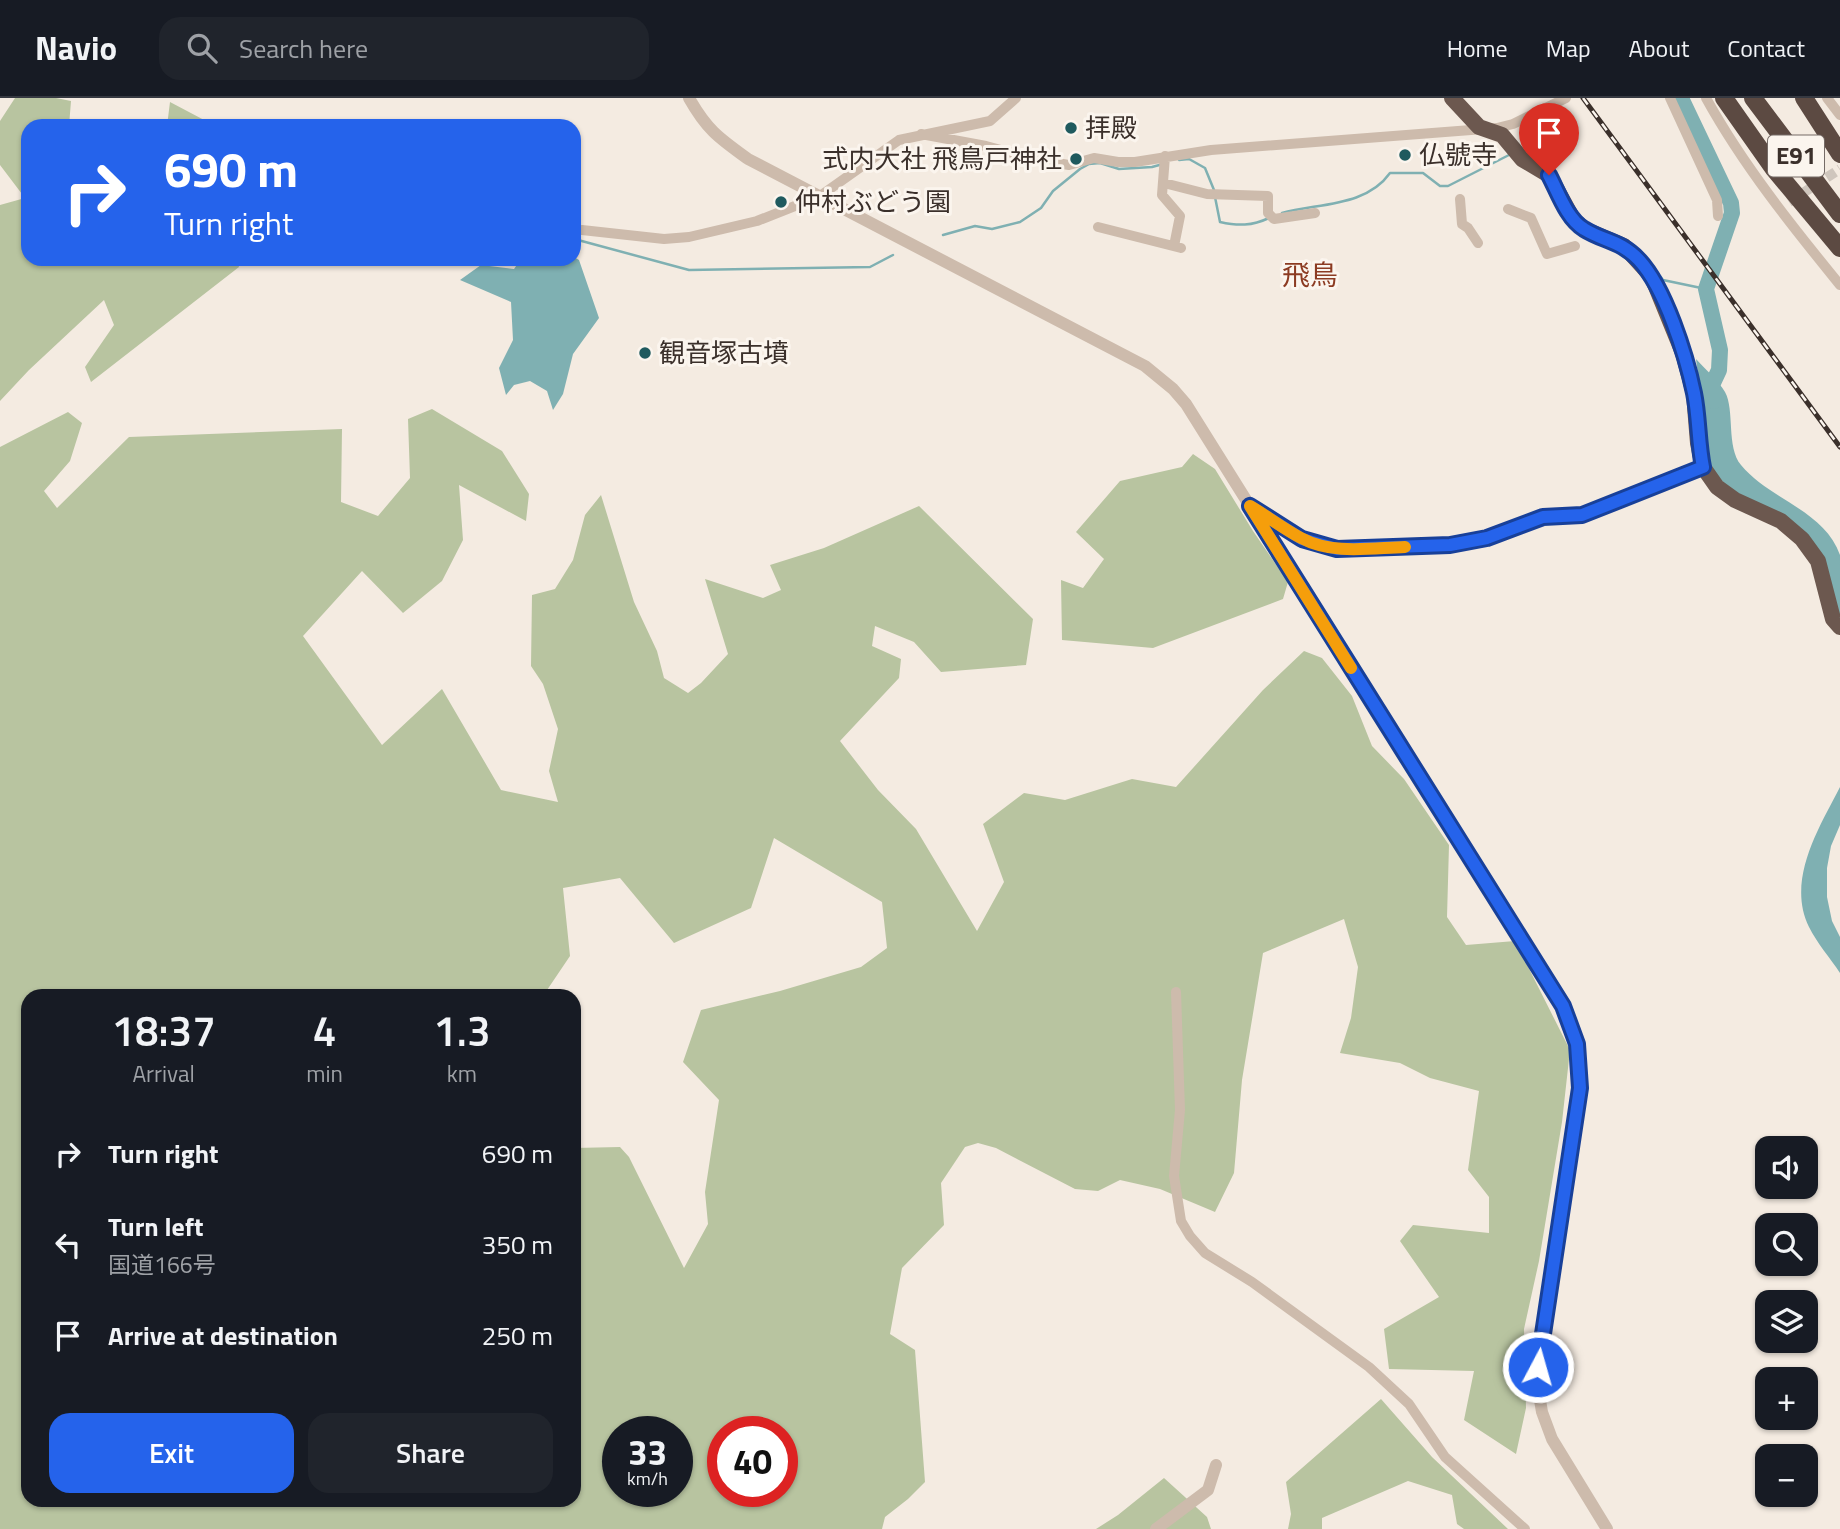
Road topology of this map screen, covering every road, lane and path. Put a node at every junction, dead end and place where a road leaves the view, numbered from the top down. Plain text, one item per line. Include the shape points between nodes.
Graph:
1 (689, 98) edge
2 (1016, 98) edge
3 (1452, 98) edge
4 (1566, 98) edge
5 (1670, 98) edge
6 (1706, 98) edge
7 (1724, 98) edge
8 (1753, 98) edge
9 (1761, 98) edge
10 (1804, 98) edge
11 (1827, 98) edge
12 (1840, 116) edge
13 (1485, 128) junction
14 (921, 134) junction
15 (1840, 154) edge
16 (1165, 161) junction
17 (1164, 183) junction
18 (820, 196) junction
19 (1461, 199) dead end
20 (1840, 207) edge
21 (1508, 209) dead end
22 (1315, 213) dead end
23 (1840, 214) edge
24 (1718, 216) dead end
25 (1098, 227) dead end
26 (582, 230) dead end
27 (1478, 243) dead end
28 (1575, 246) dead end
29 (1840, 248) edge
30 (1840, 285) edge
31 (1703, 467) junction
32 (1250, 506) junction
33 (1840, 627) edge
34 (1176, 992) dead end
35 (1216, 1465) dead end
36 (1156, 1529) edge
37 (1525, 1529) edge
38 (1607, 1529) edge

1 - 18 street via 716,136 748,159
2 - 14 street via 990,121
3 - 13 highway
4 - 13 street via 1513,124
5 - 24 street via 1717,200
6 - 30 street via 1724,131 1785,205
7 - 29 highway via 1774,169
8 - 23 highway, E91
9 - 20 highway, E91
10 - 15 highway
11 - 12 street
13 - 16 street via 1294,143
13 - 31 highway via 1502,135 1519,155 1549,175 1578,224 1624,246 1652,277 1692,384
14 - 16 street via 1069,165 1094,158 1135,164
14 - 18 street via 900,140
16 - 17 street
17 - 22 street via 1207,194 1268,196 1271,216
17 - 25 street via 1162,195 1180,216 1177,247
18 - 26 street via 757,222 689,237 664,239
18 - 32 street via 1145,366 1186,404
19 - 27 street via 1462,224
21 - 28 street via 1531,218 1547,254
31 - 32 street via 1582,515 1543,517 1487,538 1450,545 1328,547 1302,539
31 - 33 highway via 1717,487 1781,521 1802,539 1818,561 1833,619
32 - 38 street via 1563,1006 1577,1044 1580,1088 1541,1339 1538,1388 1552,1438
34 - 37 street via 1180,1110 1174,1176 1181,1221 1190,1236 1205,1253 1369,1367 1409,1404 1446,1457
35 - 36 street via 1208,1490

